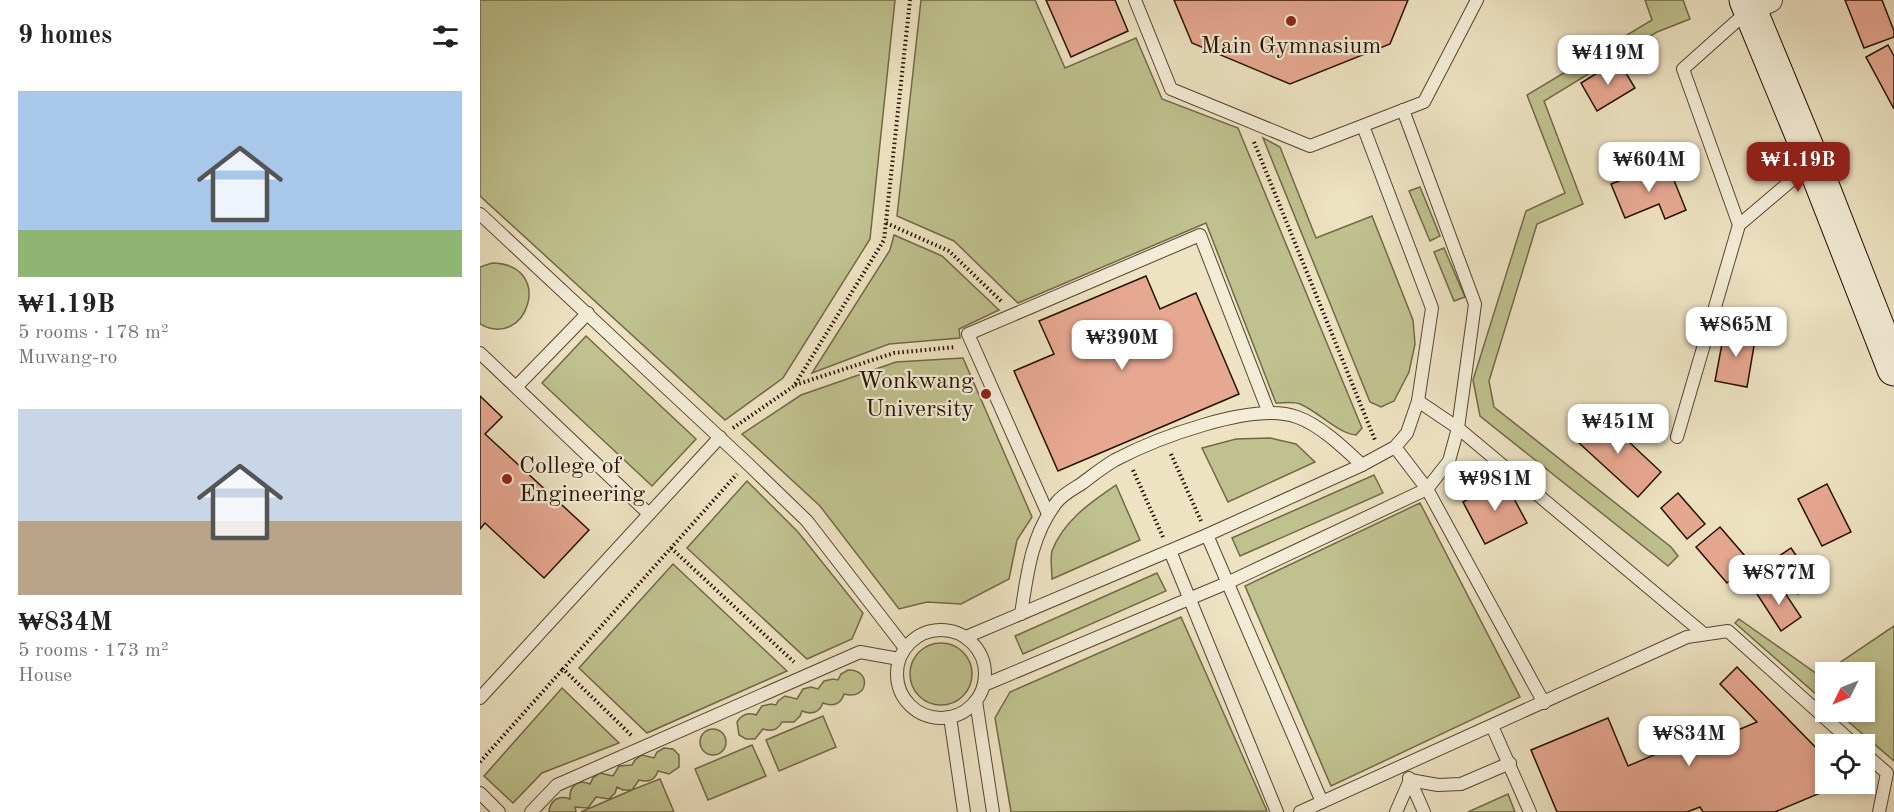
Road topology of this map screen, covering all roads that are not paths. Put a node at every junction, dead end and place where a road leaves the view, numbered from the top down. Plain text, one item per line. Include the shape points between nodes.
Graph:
1 (1135, 0) edge
2 (1477, 0) edge
3 (1755, 3) edge
4 (1403, 110) junction
5 (1363, 126) junction
6 (1813, 162) junction
7 (480, 214) edge
8 (1738, 225) junction
9 (588, 313) junction
10 (480, 353) edge
11 (1894, 369) edge
12 (516, 387) junction
13 (1418, 401) junction
14 (1269, 414) junction
15 (1458, 428) junction
16 (720, 437) junction
17 (1677, 437) dead end
18 (1395, 447) junction
19 (1362, 465) junction
20 (1427, 489) junction
21 (648, 513) junction
22 (1048, 514) junction
23 (1207, 535) junction
24 (1170, 551) junction
25 (1227, 583) junction
26 (1190, 598) junction
27 (1021, 614) junction
28 (1704, 634) junction
29 (966, 637) junction
30 (902, 654) junction
31 (984, 685) junction
32 (480, 698) edge
33 (976, 701) junction
34 (1544, 703) junction
35 (950, 717) junction
36 (1492, 726) junction
37 (1843, 734) edge
38 (1510, 763) junction
39 (1875, 763) edge
40 (1403, 766) junction
41 (1410, 780) junction
42 (480, 793) edge
43 (1322, 802) junction
44 (500, 812) edge
45 (531, 812) edge
46 (964, 812) edge
47 (993, 812) edge
48 (1277, 812) edge
49 (1299, 812) edge
50 (1396, 812) edge
51 (1424, 812) edge
52 (1530, 812) edge
53 (1880, 812) edge

1 - 5 lane via 1171,89 1310,146
2 - 4 lane via 1424,102
3 - 6 street
3 - 8 lane via 1683,69
4 - 5 lane
4 - 15 lane via 1475,304
5 - 13 lane via 1432,308
6 - 8 lane
6 - 11 street
7 - 9 lane
8 - 17 lane
9 - 12 lane
9 - 16 lane
10 - 12 lane
12 - 21 lane
13 - 15 lane
13 - 18 lane via 1407,433
14 - 19 lane via 1296,416 1334,439
14 - 22 lane via 1256,412 1191,428 1127,455 1058,500
14 - 22 lane via 1200,235 968,334
15 - 20 lane via 1449,461
15 - 28 lane
16 - 21 lane
16 - 30 lane via 807,521
18 - 19 lane
18 - 20 lane
19 - 23 lane
20 - 25 lane
20 - 34 lane
21 - 32 lane
22 - 27 lane via 1029,557
23 - 24 lane
23 - 25 lane
24 - 26 lane
24 - 27 lane
25 - 26 lane
25 - 43 lane
26 - 31 lane
26 - 48 lane
27 - 29 lane
28 - 34 lane via 1687,637
28 - 37 lane via 1728,631
29 - 30 lane via 936,629 921,633
29 - 31 lane via 984,660
30 - 35 lane via 896,669 903,698 927,716
30 - 45 lane via 860,652 808,674 557,785
31 - 33 lane
33 - 35 lane via 969,709
33 - 47 lane
34 - 36 lane
35 - 46 lane
36 - 38 lane
36 - 40 lane
38 - 41 lane via 1461,784
38 - 52 lane
39 - 53 lane via 1887,773
40 - 41 lane
40 - 43 lane
41 - 50 lane
41 - 51 lane
42 - 44 lane
43 - 49 lane

